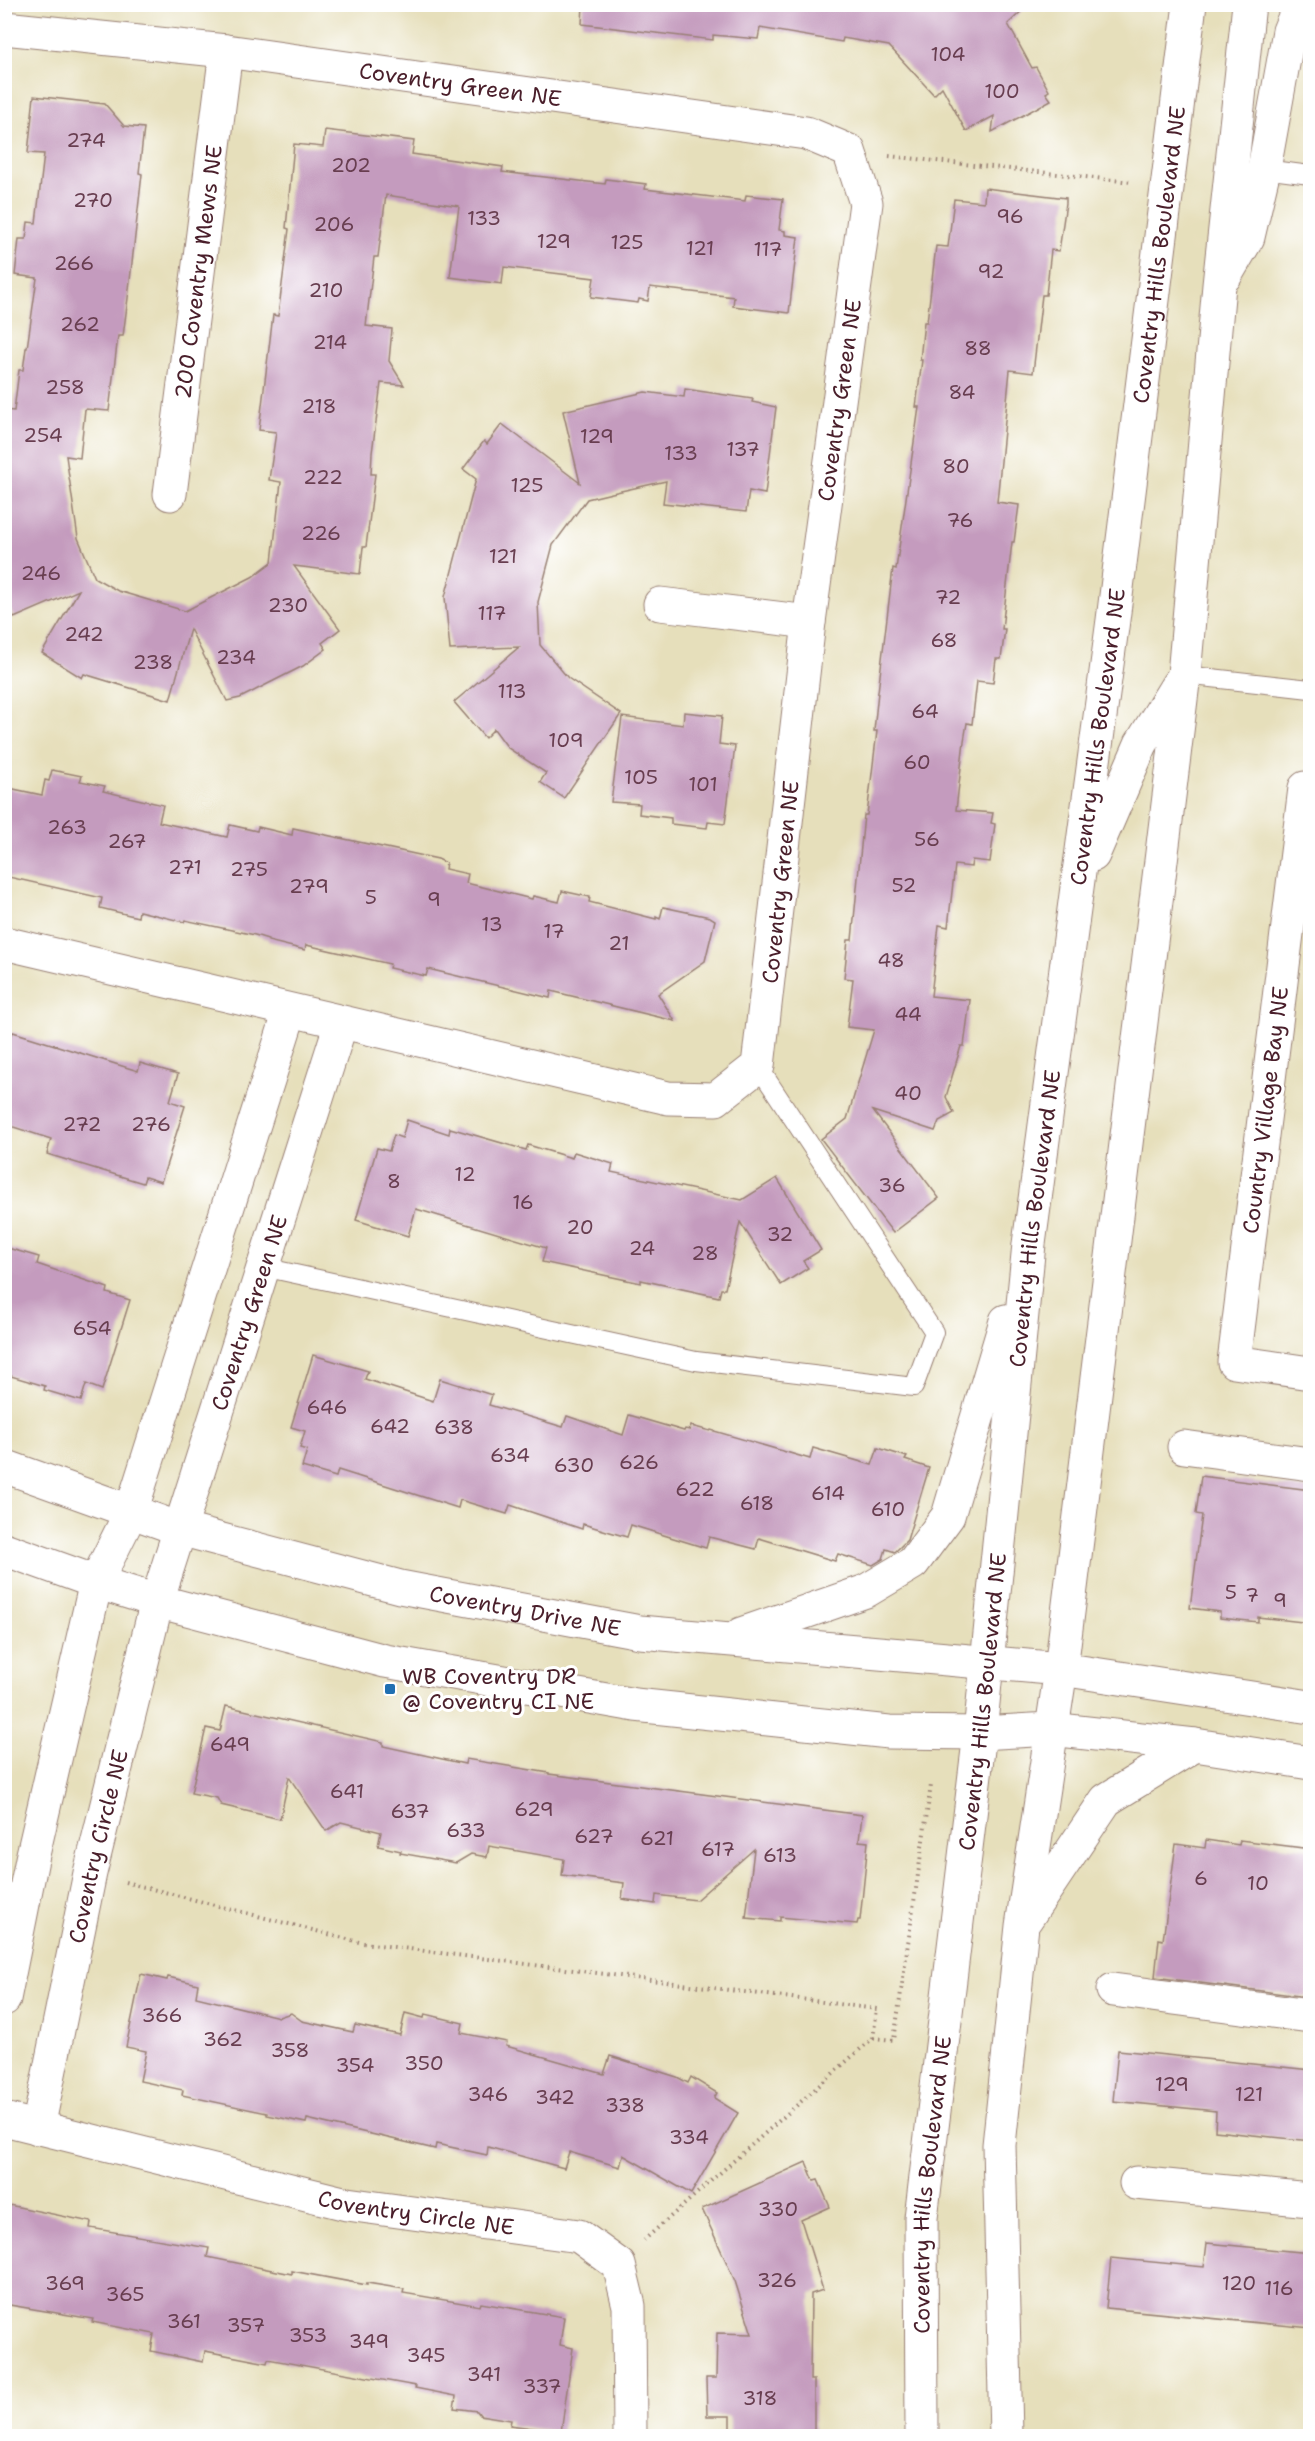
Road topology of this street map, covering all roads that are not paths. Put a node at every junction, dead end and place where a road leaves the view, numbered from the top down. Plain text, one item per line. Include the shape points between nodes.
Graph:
1 (1190, 4) edge
2 (1249, 4) edge
3 (1300, 4) edge
4 (4, 28) edge
5 (226, 51) junction
6 (1264, 169) junction
7 (1311, 175) edge
8 (1220, 285) junction
9 (170, 494) dead end
10 (660, 604) dead end
11 (809, 622) junction
12 (1184, 675) junction
13 (1311, 689) edge
14 (1311, 788) edge
15 (1077, 894) junction
16 (4, 943) edge
17 (290, 1011) junction
18 (341, 1023) junction
19 (758, 1066) junction
20 (1029, 1244) junction
21 (263, 1267) junction
22 (1311, 1373) edge
23 (1185, 1447) dead end
24 (1311, 1464) edge
25 (4, 1466) edge
26 (131, 1512) junction
27 (180, 1529) junction
28 (4, 1549) edge
29 (96, 1582) junction
30 (157, 1601) junction
31 (729, 1639) junction
32 (986, 1662) junction
33 (1061, 1669) junction
34 (1311, 1707) edge
35 (1051, 1730) junction
36 (980, 1733) junction
37 (1195, 1745) junction
38 (1311, 1763) edge
39 (1022, 1926) junction
40 (1113, 1990) dead end
41 (4, 1999) edge
42 (1311, 2016) edge
43 (4, 2119) edge
44 (38, 2128) junction
45 (1136, 2183) dead end
46 (1311, 2200) edge
47 (630, 2436) edge
48 (922, 2436) edge
49 (1006, 2436) edge

1 - 15 street, Coventry Hills Boulevard NE
2 - 8 street
3 - 6 street via 1289,31
4 - 5 street, Coventry Green NE
5 - 9 street, 200 Coventry Mews NE
5 - 11 street, Coventry Green NE via 806,133 849,152 866,203
6 - 7 lane
6 - 8 street via 1248,237
8 - 12 street
10 - 11 street
11 - 19 street, Coventry Green NE
12 - 13 lane
12 - 15 street via 1141,744
12 - 33 street
14 - 22 street, Country Village Bay NE via 1305,788 1234,1362
15 - 20 street, Coventry Hills Boulevard NE
16 - 17 street
17 - 18 street
17 - 26 street
18 - 19 street via 668,1098 716,1099
18 - 21 street, Coventry Green NE
19 - 21 lane via 934,1332 914,1387 696,1361
20 - 31 street via 948,1516 913,1563 866,1591
20 - 32 street, Coventry Hills Boulevard NE
21 - 27 street, Coventry Green NE
23 - 24 street
25 - 26 street, Coventry Drive NE
26 - 27 street, Coventry Drive NE
26 - 29 street
27 - 30 street, Coventry Green NE
27 - 31 street, Coventry Drive NE via 400,1587 640,1632
28 - 29 street
29 - 30 street
29 - 41 street
30 - 36 street via 385,1661 635,1705 890,1732
30 - 44 street, Coventry Circle NE via 90,1873
31 - 32 street, Coventry Drive NE
32 - 33 street, Coventry Drive NE
32 - 36 street, Coventry Hills Boulevard NE
33 - 34 street, Coventry Drive NE
33 - 35 street
35 - 36 street
35 - 37 street
35 - 39 street
36 - 48 street, Coventry Hills Boulevard NE via 921,2218
37 - 38 street
37 - 39 street via 1107,1800
39 - 49 street via 999,2145
40 - 42 street
43 - 44 street, Coventry Circle NE
44 - 47 street, Coventry Circle NE via 347,2204 579,2236 619,2265 629,2306
45 - 46 street

